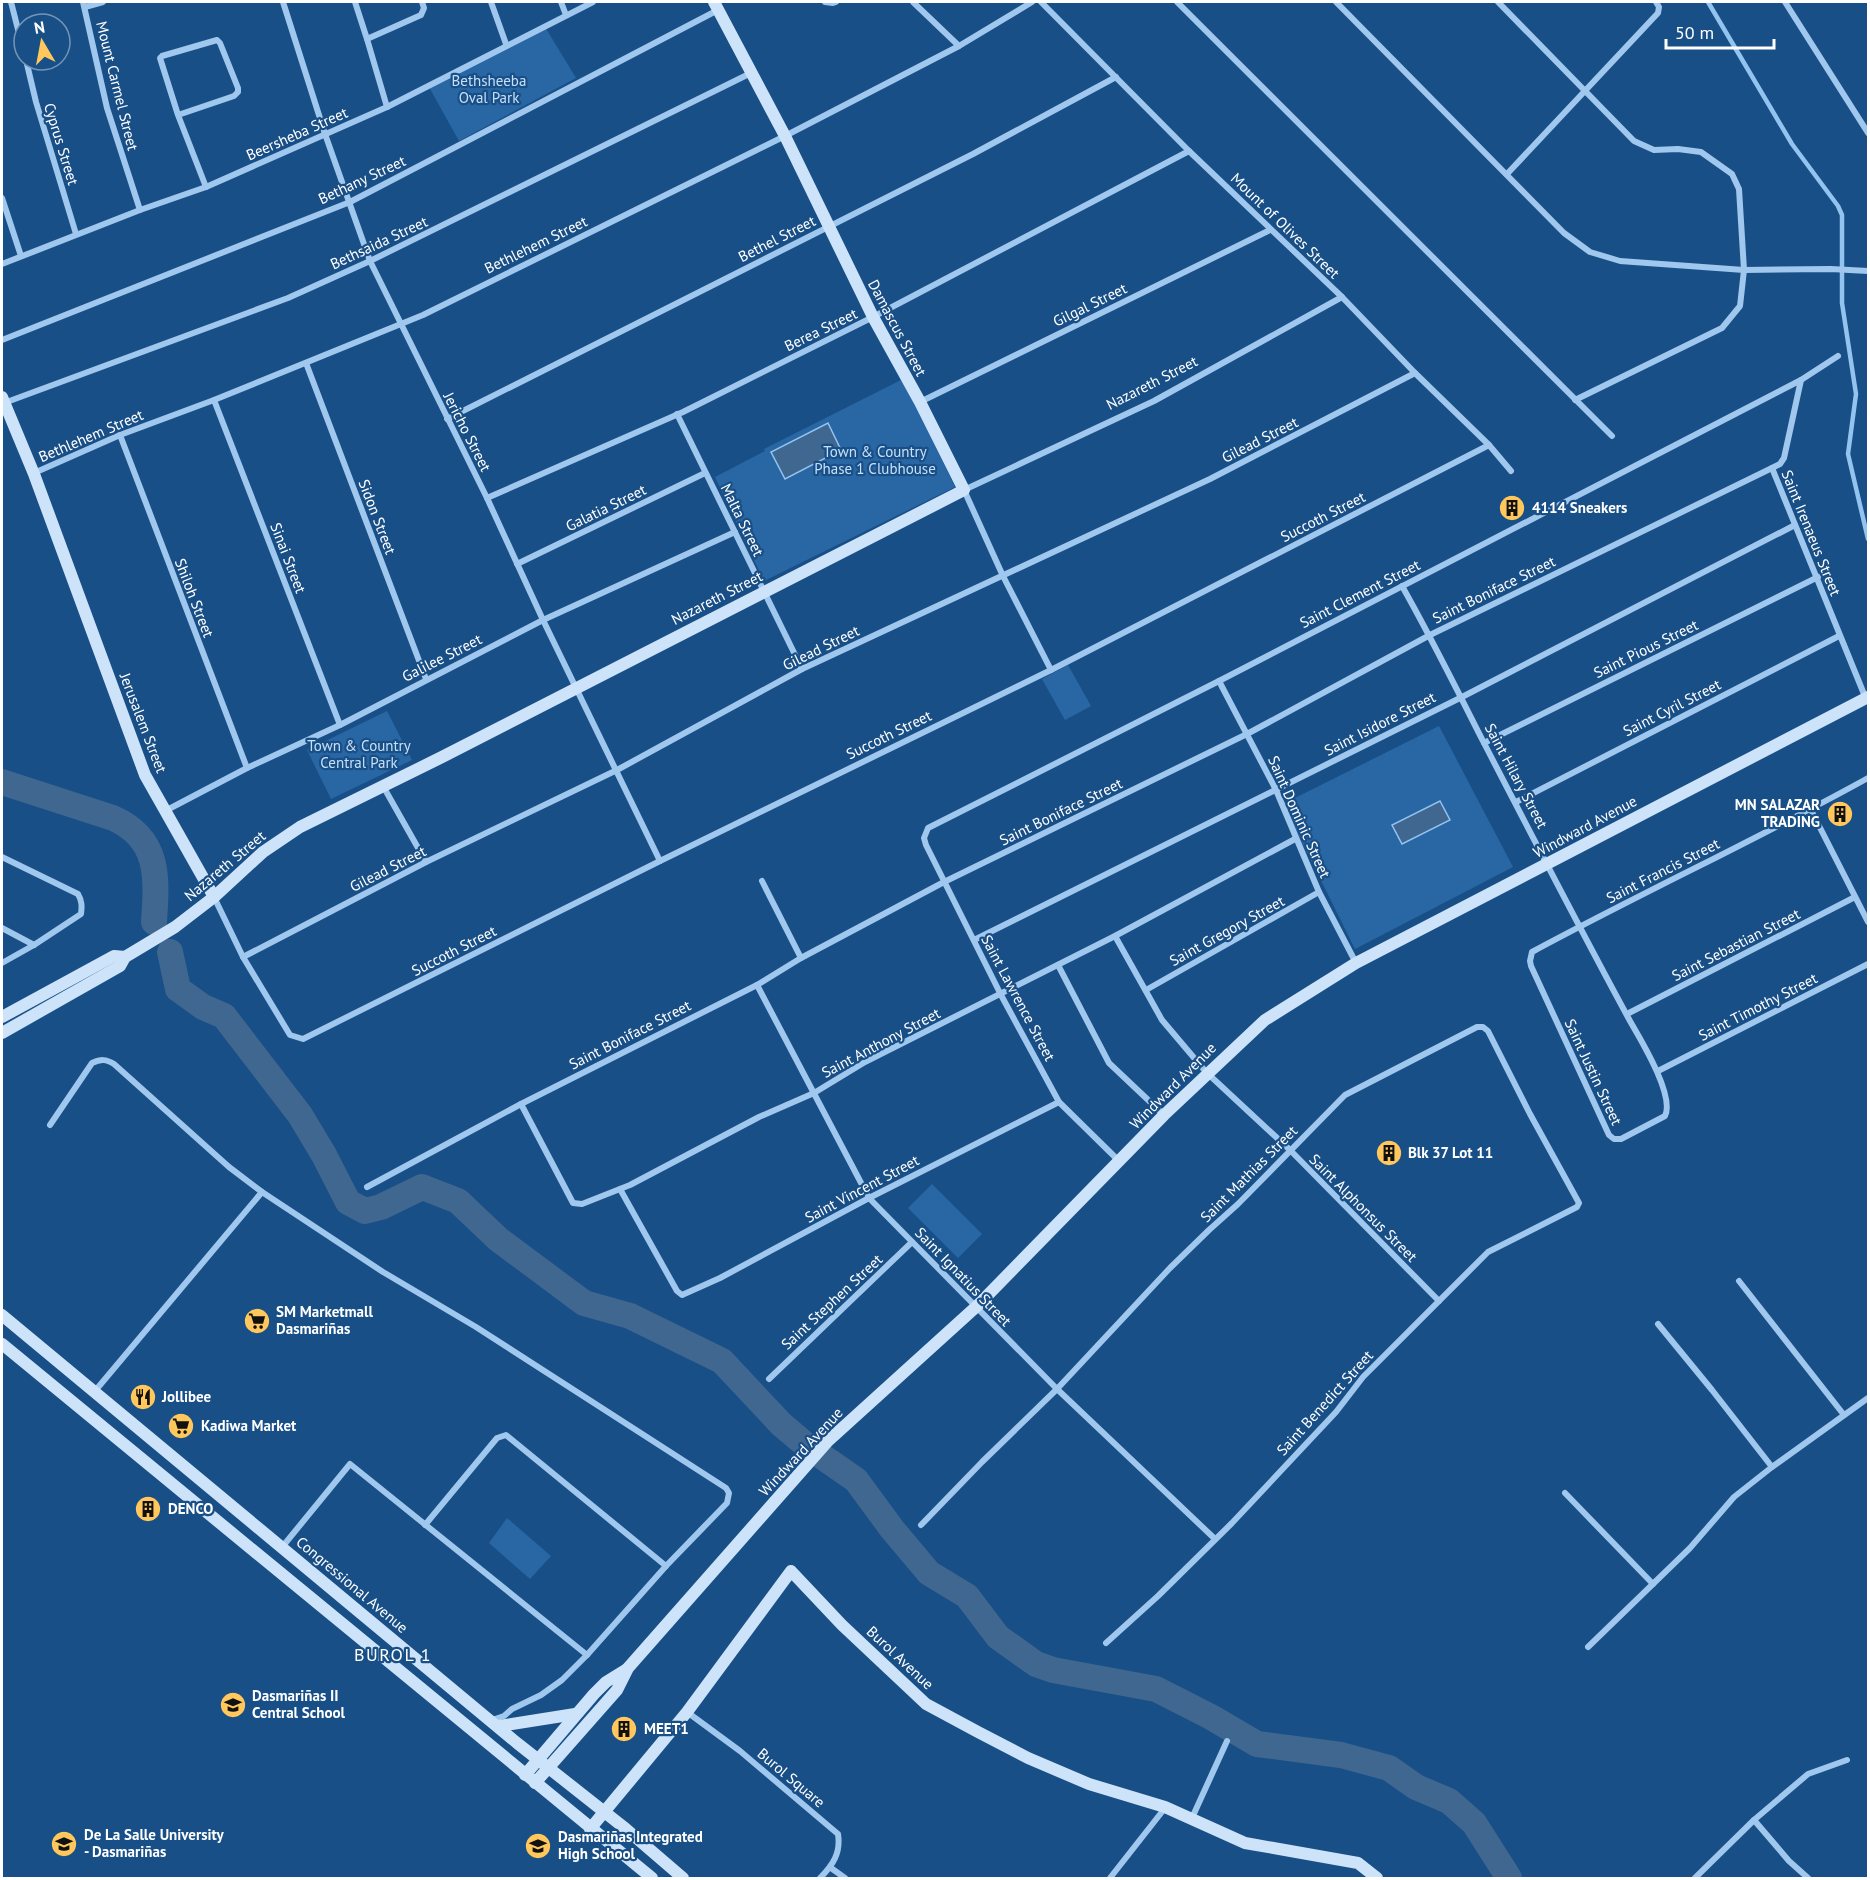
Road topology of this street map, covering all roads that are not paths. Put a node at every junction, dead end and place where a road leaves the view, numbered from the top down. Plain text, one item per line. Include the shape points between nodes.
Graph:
1 (103, 2) edge
2 (283, 2) edge
3 (355, 2) edge
4 (422, 2) edge
5 (491, 2) edge
6 (561, 2) edge
7 (593, 2) edge
8 (825, 2) edge
9 (836, 2) edge
10 (913, 2) edge
11 (1032, 2) edge
12 (1041, 2) edge
13 (1177, 2) edge
14 (1336, 2) edge
15 (1498, 2) edge
16 (1656, 2) edge
17 (1785, 2) edge
18 (84, 4) edge
19 (716, 6) edge
20 (566, 15) junction
21 (367, 39) junction
22 (506, 44) junction
23 (959, 46) junction
24 (29, 72) edge
25 (751, 73) junction
26 (1116, 77) junction
27 (1586, 90) junction
28 (387, 107) junction
29 (178, 115) junction
30 (1869, 133) edge
31 (326, 134) junction
32 (784, 136) junction
33 (1190, 151) junction
34 (1507, 174) junction
35 (206, 187) junction
36 (2, 198) edge
37 (350, 202) junction
38 (140, 210) junction
39 (828, 226) junction
40 (1270, 230) junction
41 (76, 234) junction
42 (21, 256) junction
43 (370, 261) junction
44 (2, 264) edge
45 (1744, 270) junction
46 (1866, 271) edge
47 (1342, 297) junction
48 (873, 317) junction
49 (401, 325) junction
50 (2, 340) edge
51 (1838, 356) dead end
52 (306, 363) junction
53 (1415, 374) junction
54 (1802, 380) junction
55 (3, 400) edge
56 (213, 400) junction
57 (1575, 400) junction
58 (921, 402) junction
59 (677, 414) junction
60 (447, 419) junction
61 (120, 435) junction
62 (1612, 436) dead end
63 (1489, 445) junction
64 (1772, 468) junction
65 (1511, 471) dead end
66 (705, 472) junction
67 (34, 474) junction
68 (964, 490) junction
69 (487, 498) junction
70 (1795, 525) junction
71 (735, 532) junction
72 (517, 564) junction
73 (1003, 576) junction
74 (1818, 577) junction
75 (1402, 586) junction
76 (763, 591) junction
77 (543, 620) junction
78 (1430, 634) junction
79 (1839, 636) junction
80 (802, 669) junction
81 (1051, 670) junction
82 (426, 679) junction
83 (1219, 681) junction
84 (575, 688) junction
85 (1462, 697) junction
86 (1867, 699) edge
87 (340, 725) junction
88 (1247, 734) junction
89 (1484, 743) junction
90 (247, 768) junction
91 (617, 770) junction
92 (1869, 778) edge
93 (383, 786) junction
94 (1276, 790) junction
95 (1516, 802) junction
96 (1811, 810) junction
97 (164, 811) junction
98 (928, 828) joint
99 (1295, 839) junction
100 (2, 857) edge
101 (660, 861) junction
102 (426, 862) junction
103 (1548, 864) junction
104 (762, 881) dead end
105 (944, 882) junction
106 (1319, 892) junction
107 (214, 897) junction
108 (1855, 897) junction
109 (1869, 922) edge
110 (1580, 926) junction
111 (2, 928) edge
112 (1115, 936) junction
113 (974, 940) junction
114 (34, 945) junction
115 (1532, 952) joint
116 (128, 955) junction
117 (243, 957) junction
118 (801, 958) junction
119 (2, 963) edge
120 (1356, 963) junction
121 (1869, 964) edge
122 (1058, 965) junction
123 (757, 985) junction
124 (1146, 990) junction
125 (1001, 995) junction
126 (1627, 1014) junction
127 (2, 1017) edge
128 (2, 1033) edge
129 (297, 1038) joint
130 (1658, 1071) junction
131 (1206, 1072) junction
132 (814, 1093) junction
133 (1059, 1102) junction
134 (521, 1104) junction
135 (1668, 1107) joint
136 (1164, 1115) junction
137 (50, 1125) dead end
138 (1290, 1150) junction
139 (1120, 1161) junction
140 (367, 1187) dead end
141 (620, 1189) junction
142 (262, 1192) junction
143 (869, 1198) junction
144 (1579, 1203) joint
145 (912, 1242) junction
146 (1739, 1281) dead end
147 (1439, 1301) junction
148 (977, 1306) junction
149 (2, 1315) edge
150 (1658, 1324) dead end
151 (2, 1344) edge
152 (769, 1379) dead end
153 (1057, 1389) junction
154 (95, 1391) junction
155 (1869, 1398) edge
156 (1844, 1415) junction
157 (1772, 1467) junction
158 (1565, 1493) dead end
159 (425, 1525) junction
160 (921, 1525) dead end
161 (1215, 1539) junction
162 (283, 1546) junction
163 (666, 1566) junction
164 (1653, 1584) junction
165 (1106, 1644) dead end
166 (1588, 1647) dead end
167 (587, 1655) junction
168 (628, 1668) junction
169 (687, 1712) junction
170 (575, 1714) junction
171 (495, 1723) junction
172 (1227, 1741) dead end
173 (537, 1759) junction
174 (1847, 1760) dead end
175 (549, 1768) junction
176 (525, 1775) junction
177 (535, 1784) junction
178 (1165, 1807) junction
179 (604, 1813) junction
180 (1191, 1818) junction
181 (1754, 1820) junction
182 (590, 1828) junction
183 (831, 1868) junction
184 (652, 1878) edge
185 (683, 1878) edge
186 (820, 1878) edge
187 (845, 1878) edge
188 (1110, 1878) edge
189 (1377, 1878) edge
190 (1695, 1878) edge
191 (1808, 1878) edge

1 - 18 street
2 - 31 street, Jericho Street
3 - 21 street
4 - 21 street via 421,15
5 - 22 street
6 - 20 street
7 - 20 street, Beersheba Street
8 - 9 street
10 - 23 street
11 - 23 street, Bethlehem Street
12 - 26 street, Mount of Olives Street
13 - 57 street
14 - 34 street
15 - 27 street
16 - 27 street via 1658,13
17 - 30 street
18 - 38 street, Mount Carmel Street via 107,108
19 - 25 main road, Damascus Street
19 - 37 street, Bethany Street
20 - 22 street, Beersheba Street
21 - 28 street
22 - 28 street, Beersheba Street
23 - 32 street, Bethlehem Street
24 - 41 street, Cyprus Street
25 - 32 main road, Damascus Street
25 - 43 street, Bethsaida Street
26 - 33 street, Mount of Olives Street
26 - 39 street, Bethel Street
27 - 34 street
27 - 45 street via 1634,141 1654,150 1701,152 1732,174 1739,189
28 - 31 street, Beersheba Street
29 - 29 street via 238,92 217,40 160,58
29 - 35 street
31 - 35 street, Beersheba Street
31 - 37 street, Jericho Street
32 - 39 main road, Damascus Street
32 - 49 street, Bethlehem Street
33 - 40 street, Mount of Olives Street
33 - 48 street, Berea Street
34 - 45 street via 1564,233 1590,252 1620,261
35 - 38 street, Beersheba Street
36 - 42 street
37 - 43 street, Jericho Street
37 - 50 street, Bethany Street
38 - 41 street, Beersheba Street
39 - 48 main road, Damascus Street
39 - 60 street, Bethel Street
40 - 47 street, Mount of Olives Street
40 - 58 street, Gilgal Street
41 - 42 street, Beersheba Street
42 - 44 street, Beersheba Street
43 - 49 street, Jericho Street
43 - 55 street, Bethsaida Street via 288,298
45 - 46 street
45 - 57 street via 1740,306 1722,328
47 - 53 street, Mount of Olives Street
47 - 68 street, Nazareth Street via 1154,401
48 - 58 main road, Damascus Street
48 - 59 street, Berea Street
49 - 52 street, Bethlehem Street
49 - 60 street, Jericho Street
51 - 54 street
52 - 56 street, Bethlehem Street
52 - 82 street, Sidon Street
53 - 63 street, Mount of Olives Street
53 - 73 street, Gilead Street via 1210,479
54 - 64 street, Saint Irenaeus Street via 1784,458
54 - 75 street, Saint Clement Street
55 - 67 main road, Jerusalem Street
56 - 61 street, Bethlehem Street
56 - 87 street, Sinai Street
57 - 62 street
58 - 68 main road, Damascus Street
59 - 66 street, Malta Street
59 - 69 street, Berea Street
60 - 69 street, Jericho Street
61 - 67 street, Bethlehem Street
61 - 90 street, Shiloh Street
63 - 65 street, Mount of Olives Street
63 - 81 street, Succoth Street
64 - 70 street, Saint Irenaeus Street
64 - 78 street, Saint Boniface Street
66 - 71 street, Malta Street
66 - 72 street, Galatia Street
67 - 97 main road, Jerusalem Street via 146,775
68 - 73 street, Damascus Street
68 - 76 main road, Nazareth Street
69 - 72 street, Jericho Street
70 - 74 street, Saint Irenaeus Street
70 - 85 street, Saint Isidore Street
71 - 76 street, Malta Street
71 - 77 street, Galilee Street
72 - 77 street, Jericho Street
73 - 80 street, Gilead Street
73 - 81 street, Damascus Street
74 - 79 street, Saint Irenaeus Street
74 - 89 street, Saint Pious Street
75 - 78 street, Saint Hilary Street
75 - 83 street, Saint Clement Street
76 - 80 street, Malta Street
76 - 84 main road, Nazareth Street
77 - 82 street, Galilee Street
77 - 84 street, Jericho Street
78 - 85 street, Saint Hilary Street
78 - 88 street, Saint Boniface Street
79 - 86 street, Saint Irenaeus Street
79 - 95 street, Saint Cyril Street
80 - 91 street, Gilead Street
81 - 101 street, Succoth Street
82 - 87 street, Galilee Street
83 - 88 street, Saint Dominic Street
83 - 98 street, Saint Clement Street
84 - 91 street, Jericho Street
84 - 93 main road, Nazareth Street
85 - 89 street, Saint Hilary Street
85 - 94 street, Saint Isidore Street
86 - 103 main road, Windward Avenue
87 - 90 street, Galilee Street
88 - 94 street, Saint Dominic Street
88 - 105 street, Saint Boniface Street
89 - 95 street, Saint Hilary Street
90 - 97 street, Galilee Street
91 - 101 street, Jericho Street
91 - 102 street, Gilead Street
92 - 96 street, Saint Francis Street
93 - 102 street
93 - 107 main road, Nazareth Street via 300,827 262,852
94 - 99 street, Saint Dominic Street
94 - 113 street, Saint Isidore Street
95 - 103 street, Saint Hilary Street
96 - 108 street
96 - 110 street, Saint Francis Street
97 - 107 main road, Jerusalem Street
98 - 105 street, Saint Lawrence Street via 926,845
99 - 106 street, Saint Dominic Street
99 - 112 street, Saint Anthony Street
100 - 114 street via 78,894 81,899 81,914
101 - 129 street, Succoth Street via 314,1035
102 - 117 street, Gilead Street
103 - 110 street, Saint Hilary Street
103 - 120 main road, Windward Avenue
104 - 118 street
105 - 113 street, Saint Lawrence Street
105 - 118 street, Saint Boniface Street
106 - 120 street, Saint Dominic Street
106 - 124 street, Saint Gregory Street
107 - 116 main road, Nazareth Street via 175,927
107 - 117 street, Jerusalem Street
108 - 109 street
108 - 126 street, Saint Sebastian Street
110 - 115 street, Saint Francis Street
110 - 126 street, Saint Hilary Street
111 - 114 street
112 - 122 street, Saint Anthony Street
112 - 124 street, Saint Alphonsus Street
113 - 125 street, Saint Lawrence Street
114 - 119 street
115 - 135 street, Saint Justin Street via 1531,966 1609,1135 1621,1139 1665,1116
116 - 127 main road, Nazareth Street via 114,956
116 - 128 main road, Nazareth Street via 120,966
117 - 129 street, Jerusalem Street via 290,1035
118 - 123 street, Saint Boniface Street
120 - 131 main road, Windward Avenue via 1264,1020
121 - 130 street, Saint Timothy Street
122 - 125 street, Saint Anthony Street
122 - 136 street via 1109,1063
123 - 132 street, Saint Ignatius Street
123 - 134 street, Saint Boniface Street
124 - 131 street, Saint Alphonsus Street via 1162,1020
125 - 132 street, Saint Anthony Street via 865,1062
125 - 133 street, Saint Lawrence Street
126 - 130 street, Saint Hilary Street
130 - 135 street, Saint Hilary Street
131 - 136 main road, Windward Avenue
131 - 138 street, Saint Alphonsus Street
132 - 141 street, Saint Anthony Street via 759,1116
132 - 143 street, Saint Ignatius Street
133 - 139 street, Saint Lawrence Street
133 - 143 street, Saint Vincent Street
134 - 140 street, Saint Boniface Street
134 - 141 street, Saint Anthony Street via 573,1203 582,1204
136 - 139 main road, Windward Avenue
137 - 142 street via 92,1063 107,1060
138 - 144 street, Saint Mathias Street via 1345,1095 1483,1027
138 - 147 street, Saint Alphonsus Street
138 - 153 street, Saint Mathias Street via 1170,1268
139 - 148 main road, Windward Avenue
141 - 143 street, Saint Vincent Street via 682,1295
142 - 154 street
142 - 163 street via 726,1488 728,1503
143 - 145 street, Saint Ignatius Street
144 - 147 street, Saint Benedict Street via 1573,1211 1488,1252
145 - 148 street, Saint Ignatius Street
145 - 152 street, Saint Stephen Street
146 - 156 street
147 - 161 street, Saint Benedict Street via 1363,1377 1336,1412
148 - 153 street, Saint Ignatius Street
148 - 168 main road, Windward Avenue via 828,1441
149 - 154 main road, Congressional Avenue
150 - 157 street
151 - 176 main road
153 - 160 street, Saint Mathias Street
153 - 161 street, Saint Ignatius Street
154 - 162 main road, Congressional Avenue
155 - 156 street
156 - 157 street
157 - 164 street via 1726,1505
158 - 164 street
159 - 162 street via 350,1464
159 - 163 street via 496,1438 506,1435
159 - 167 street
161 - 165 street, Saint Benedict Street
162 - 171 main road, Congressional Avenue
163 - 167 street
164 - 166 street
167 - 171 street via 562,1680
168 - 170 main road, Windward Avenue via 606,1682
168 - 175 main road, Windward Avenue via 617,1690
169 - 178 main road, Burol Avenue via 791,1571 926,1704 1028,1758 1089,1784
169 - 179 main road, Burol Avenue
169 - 183 street, Burol Square via 740,1750 838,1834 837,1856
170 - 171 main road
170 - 173 main road, Windward Avenue
171 - 173 main road, Congressional Avenue
172 - 180 street
173 - 175 main road, Congressional Avenue
173 - 176 main road, Windward Avenue
174 - 181 street via 1808,1774
175 - 177 main road, Windward Avenue
175 - 179 main road, Congressional Avenue
176 - 177 main road
177 - 182 main road
178 - 180 main road, Burol Avenue
178 - 188 street
179 - 182 main road, Burol Avenue
179 - 185 main road, Congressional Avenue
180 - 189 main road, Burol Avenue via 1245,1843 1358,1863
181 - 190 street
181 - 191 street
182 - 184 main road
183 - 186 street
183 - 187 street

